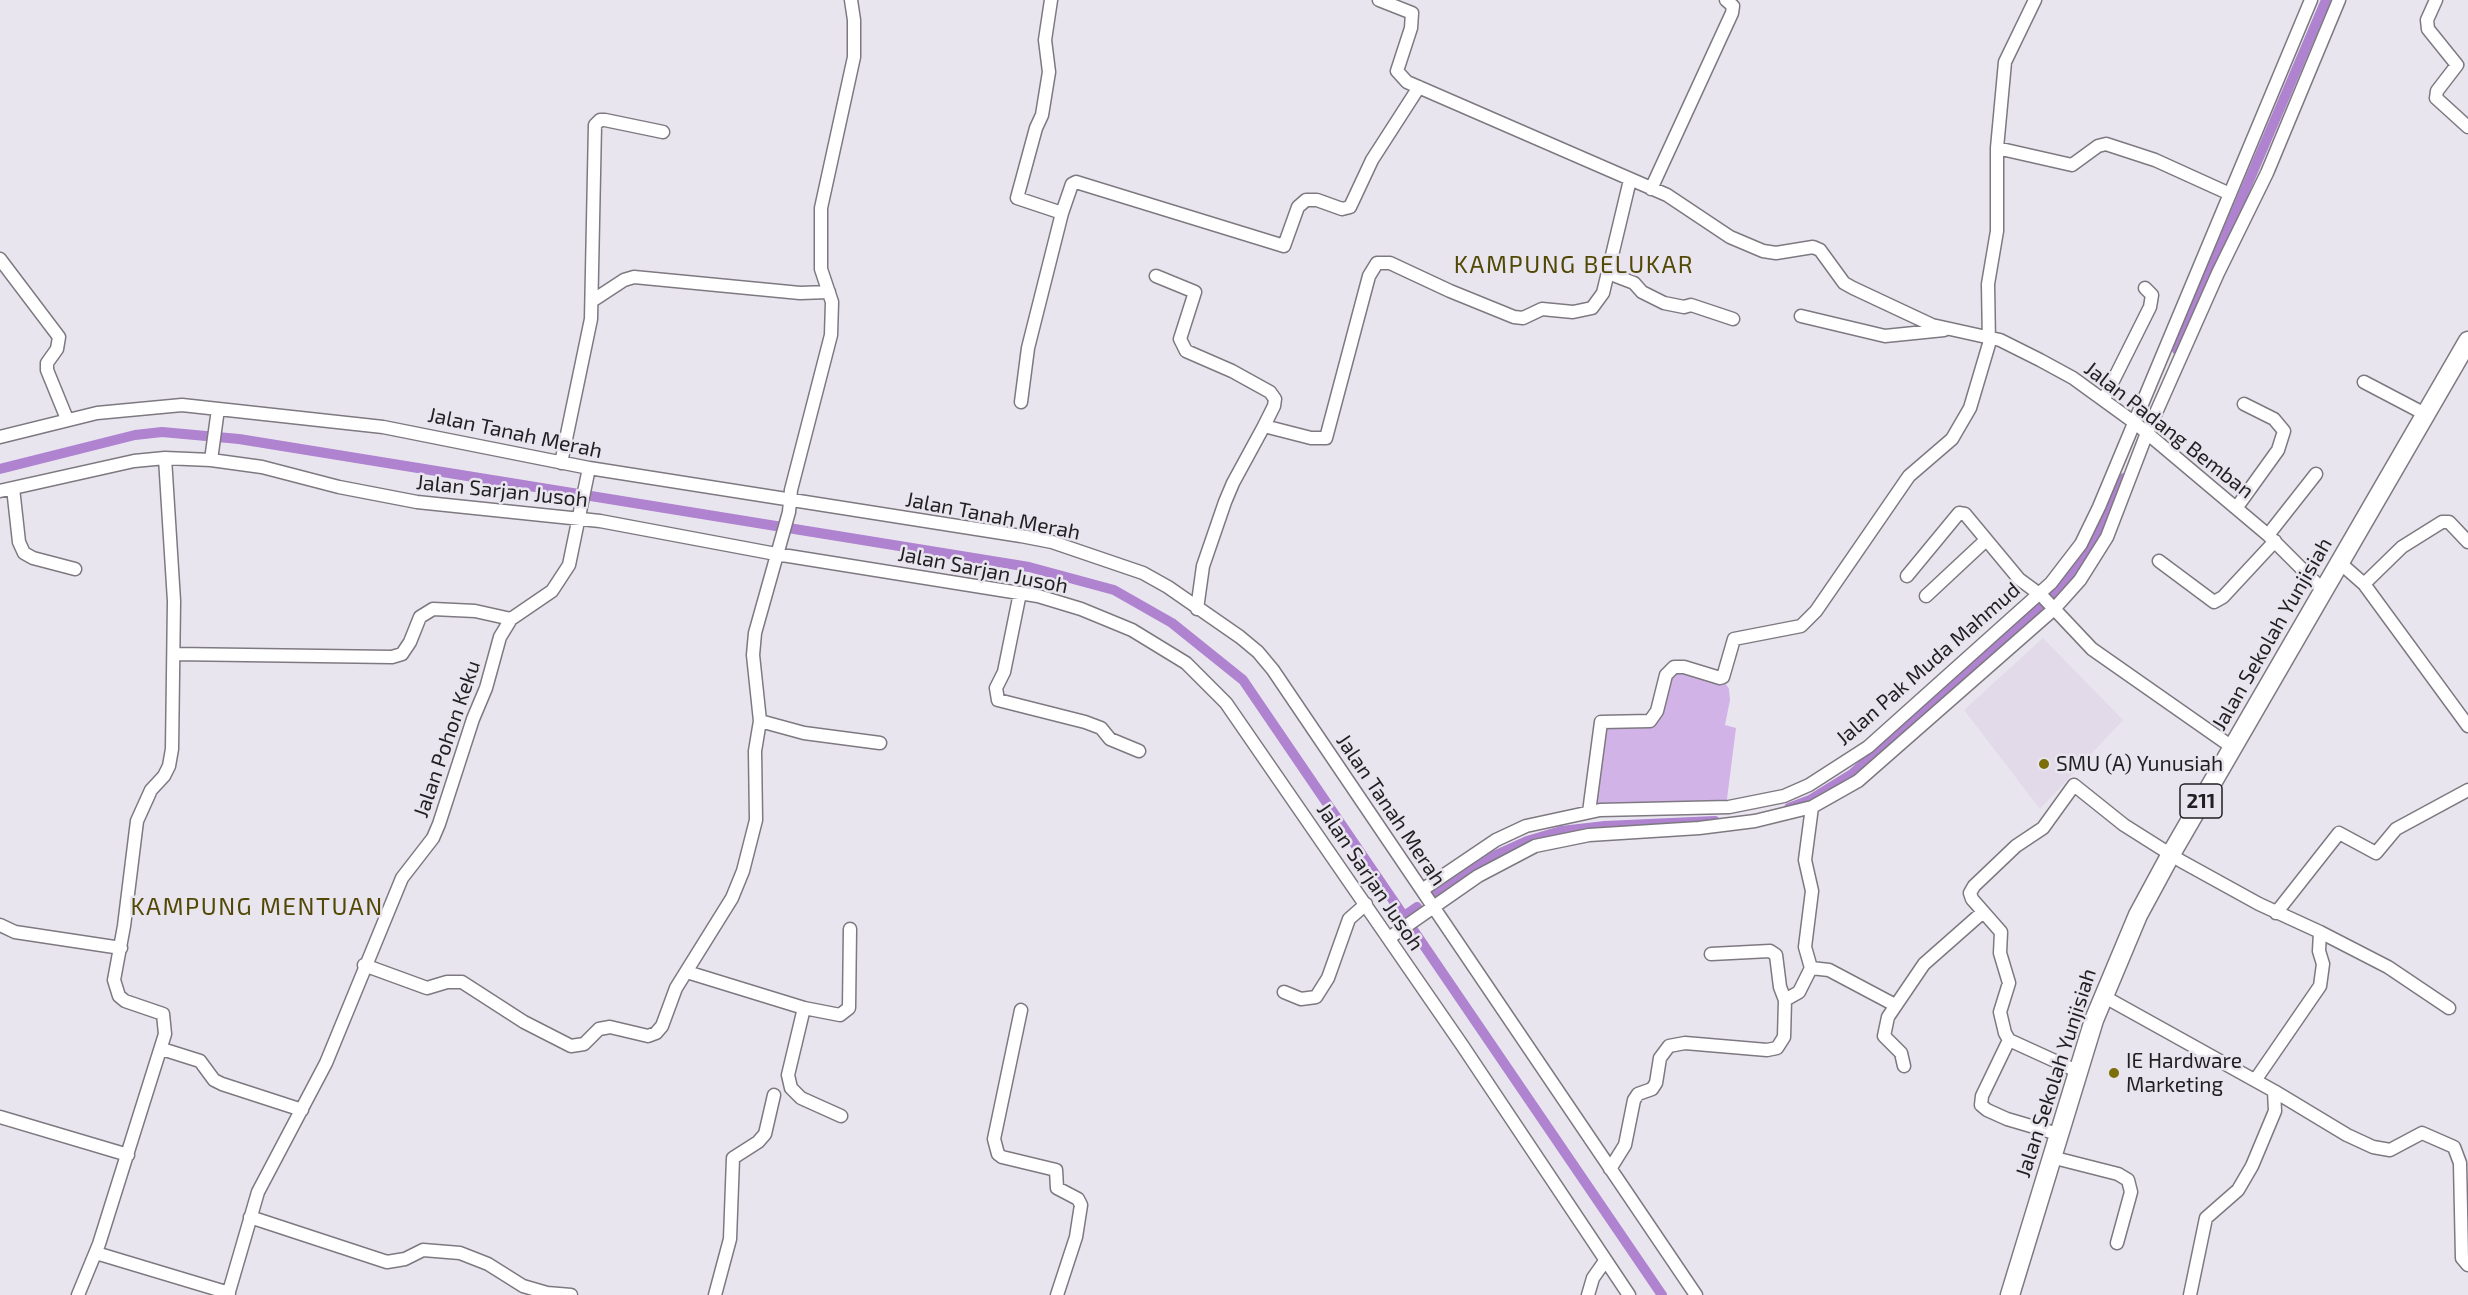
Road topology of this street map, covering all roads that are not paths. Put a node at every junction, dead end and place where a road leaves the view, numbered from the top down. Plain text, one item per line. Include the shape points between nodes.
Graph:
1 (851, 0) edge
2 (1051, 0) edge
3 (1379, 0) edge
4 (1726, 0) edge
5 (2035, 0) edge
6 (2312, 0) edge
7 (2339, 0) edge
8 (2436, 0) edge
9 (1419, 87) junction
10 (2468, 127) edge
11 (663, 132) dead end
12 (1997, 148) junction
13 (1630, 180) junction
14 (1651, 189) junction
15 (2230, 194) junction
16 (1062, 213) junction
17 (0, 259) edge
18 (1608, 273) junction
19 (1156, 276) dead end
20 (2145, 288) dead end
21 (830, 292) junction
22 (592, 301) junction
23 (1801, 316) dead end
24 (1733, 319) dead end
25 (1947, 330) junction
26 (1987, 338) junction
27 (2468, 341) edge
28 (2364, 382) dead end
29 (2104, 399) junction
30 (1021, 402) dead end
31 (2244, 404) dead end
32 (218, 413) junction
33 (2425, 414) junction
34 (67, 419) junction
35 (1264, 426) junction
36 (2141, 428) junction
37 (0, 437) edge
38 (212, 455) junction
39 (165, 458) junction
40 (561, 463) junction
41 (589, 468) junction
42 (2316, 474) dead end
43 (13, 488) junction
44 (0, 491) edge
45 (790, 507) junction
46 (2237, 507) junction
47 (579, 519) junction
48 (2271, 538) junction
49 (1986, 540) junction
50 (2468, 542) edge
51 (776, 554) junction
52 (2159, 561) dead end
53 (2339, 562) junction
54 (75, 569) dead end
55 (1907, 576) dead end
56 (2364, 584) junction
57 (2323, 590) junction
58 (1020, 593) junction
59 (1926, 596) dead end
60 (2046, 601) junction
61 (1197, 609) junction
62 (511, 619) junction
63 (174, 654) junction
64 (760, 721) junction
65 (2468, 726) edge
66 (880, 743) dead end
67 (2232, 747) junction
68 (1139, 751) dead end
69 (2468, 790) edge
70 (1812, 807) junction
71 (1589, 812) junction
72 (1655, 820) junction
73 (2171, 854) junction
74 (1422, 890) junction
75 (1366, 904) junction
76 (1433, 907) junction
77 (1983, 912) junction
78 (2276, 913) junction
79 (0, 925) edge
80 (850, 929) dead end
81 (2320, 932) junction
82 (1394, 934) junction
83 (121, 948) junction
84 (1711, 954) dead end
85 (364, 964) junction
86 (1811, 968) junction
87 (687, 972) junction
88 (1284, 992) dead end
89 (2103, 996) junction
90 (1785, 1000) junction
91 (1895, 1005) junction
92 (804, 1008) junction
93 (2449, 1008) dead end
94 (1021, 1010) dead end
95 (2009, 1040) junction
96 (162, 1049) junction
97 (1904, 1065) dead end
98 (2077, 1071) junction
99 (2256, 1079) junction
100 (2274, 1091) junction
101 (774, 1095) dead end
102 (302, 1110) junction
103 (841, 1116) dead end
104 (0, 1117) edge
105 (2058, 1134) junction
106 (128, 1155) junction
107 (2051, 1157) junction
108 (1610, 1169) junction
109 (250, 1218) junction
110 (2117, 1243) dead end
111 (96, 1252) junction
112 (1605, 1261) junction
113 (2468, 1265) edge
114 (228, 1294) edge
115 (78, 1295) edge
116 (571, 1295) edge
117 (715, 1295) edge
118 (1057, 1295) edge
119 (1588, 1295) edge
120 (1629, 1295) edge
121 (1696, 1295) edge
122 (2010, 1295) edge
123 (2190, 1295) edge

1 - 21 street via 854,57 821,208 820,269
2 - 16 street via 1045,40 1049,72 1042,115 1017,198
3 - 9 street via 1412,13 1397,71 1407,82
4 - 14 street via 1732,13
5 - 12 street via 2005,62
6 - 15 street
7 - 36 street via 2267,173
8 - 10 street via 2427,20 2428,30 2457,65 2436,98
9 - 13 street
9 - 16 street via 1372,160 1350,207 1342,209 1306,200 1298,207 1284,246 1076,182 1070,187
11 - 22 street via 605,120 595,125
12 - 15 street via 2072,165 2106,144 2155,160
12 - 26 street via 1996,231 1988,284
13 - 14 street
13 - 18 street
14 - 25 street via 1667,195 1730,237 1762,251 1776,253 1813,247 1820,250 1844,283
15 - 36 street
16 - 30 street via 1028,348
17 - 34 street via 59,337 47,370
18 - 24 street via 1634,283 1642,292 1664,303 1691,305
18 - 35 street via 1604,293 1592,308 1573,312 1542,309 1523,318 1470,300 1390,263 1377,262 1369,276 1326,438
19 - 35 street via 1195,292 1180,339 1186,351 1261,386 1275,399
20 - 29 street via 2152,295 2150,307
21 - 22 street via 800,293 634,277
21 - 45 street via 831,335
22 - 40 street via 589,336
23 - 25 street via 1885,336
25 - 26 street, Jalan Padang Bemban
26 - 29 street, Jalan Padang Bemban via 2011,344
26 - 71 street via 1978,386 1952,439 1909,476 1801,626 1734,639 1723,677 1684,667 1669,670 1662,683 1657,711 1650,721 1600,724
27 - 33 main road, Jalan Sekolah Yunjisiah / 211
28 - 33 street
29 - 36 street, Jalan Padang Bemban
31 - 46 street via 2274,419 2283,431 2278,450
32 - 34 street, Jalan Tanah Merah via 182,405 152,406
32 - 38 street
32 - 40 street, Jalan Tanah Merah via 420,433
33 - 53 main road, Jalan Sekolah Yunjisiah / 211
34 - 37 street, Jalan Tanah Merah
35 - 61 street via 1225,502 1203,566
36 - 46 street, Jalan Padang Bemban
36 - 60 street, Jalan Pak Muda Mahmud
36 - 60 street via 2118,512 2097,556
38 - 39 street, Jalan Sarjan Jusoh
38 - 47 street, Jalan Sarjan Jusoh via 417,502
39 - 43 street, Jalan Sarjan Jusoh via 104,466
39 - 63 street
40 - 41 street, Jalan Tanah Merah
41 - 45 street, Jalan Tanah Merah
41 - 47 street, Jalan Pohon Keku
42 - 48 street
43 - 44 street, Jalan Sarjan Jusoh
43 - 54 street via 24,553
45 - 51 street
45 - 61 street, Jalan Tanah Merah via 1052,542 1143,573
46 - 48 street, Jalan Padang Bemban
47 - 51 street, Jalan Sarjan Jusoh
47 - 62 street, Jalan Pohon Keku via 575,546 563,578 552,591
48 - 52 street via 2223,597 2214,602
48 - 57 street, Jalan Padang Bemban
49 - 55 street via 1970,519 1959,513
49 - 59 street
49 - 60 street via 2019,579
50 - 56 street via 2449,522 2442,522 2402,547
51 - 58 street, Jalan Sarjan Jusoh
51 - 64 street via 754,642
53 - 56 street
53 - 57 main road, Jalan Sekolah Yunjisiah / 211
56 - 65 street
57 - 67 main road, Jalan Sekolah Yunjisiah / 211
58 - 68 street via 1004,672 996,688 998,700 1084,722
58 - 75 street, Jalan Sarjan Jusoh via 1070,605 1132,630 1160,645 1206,681 1232,711
60 - 67 street via 2092,649
60 - 70 street via 1858,781
60 - 72 street, Jalan Pak Muda Mahmud via 1868,747 1809,785 1784,796
61 - 74 street, Jalan Tanah Merah via 1240,637 1273,670
62 - 63 street via 475,610 433,609 420,617 402,654 392,657
62 - 85 street, Jalan Pohon Keku via 500,637 439,824 402,878
63 - 83 street via 171,757 164,777 142,804 137,821
64 - 66 street via 804,733
64 - 87 street via 755,751 758,802 752,843 732,898
67 - 73 main road, Jalan Sekolah Yunjisiah / 211
69 - 78 street via 2396,829 2378,853 2339,833
70 - 72 street via 1755,821
70 - 86 street via 1805,860 1812,891 1805,947
71 - 72 street, Jalan Pak Muda Mahmud
71 - 74 street, Jalan Pak Muda Mahmud via 1526,826 1486,846
72 - 76 street via 1535,846 1478,876
73 - 77 street via 2124,825 2074,785 2043,828 2016,846 1971,889 1972,899
73 - 78 street
73 - 89 main road, Jalan Sekolah Yunjisiah / 211 via 2129,934
74 - 76 street, Jalan Tanah Merah
75 - 82 street, Jalan Sarjan Jusoh
75 - 88 street via 1349,918 1328,978 1316,997 1301,999
76 - 82 street
76 - 108 street, Jalan Tanah Merah
77 - 91 street via 1935,953
77 - 95 street via 2001,933 2000,953 2009,983 2000,1017
78 - 81 street
79 - 83 street via 24,933
80 - 92 street via 849,1008 840,1015
81 - 93 street via 2388,967
81 - 99 street via 2320,986
82 - 112 street, Jalan Sarjan Jusoh
83 - 96 street via 114,980 116,990 125,1001 163,1014 166,1020
84 - 90 street via 1773,952
85 - 87 street via 427,988 462,982 524,1022 578,1047 599,1029 610,1027 648,1036 656,1033
85 - 102 street, Jalan Pohon Keku via 326,1063
86 - 90 street via 1799,992
86 - 91 street via 1829,970
87 - 92 street
89 - 98 main road, Jalan Sekolah Yunjisiah / 211
89 - 99 street
90 - 108 street via 1784,1037 1777,1047 1767,1050 1685,1043 1663,1051 1652,1089 1638,1094 1634,1100 1625,1145
91 - 97 street via 1884,1036 1901,1053
92 - 103 street via 788,1075 791,1088 801,1098
94 - 118 street via 994,1139 1002,1157 1056,1170 1057,1188 1078,1198 1081,1205 1076,1237
95 - 98 street
95 - 105 street via 1981,1105 2007,1119
96 - 102 street via 200,1061 214,1080 222,1084
96 - 106 street
98 - 105 main road, Jalan Sekolah Yunjisiah / 211
99 - 100 street
100 - 113 street via 2373,1147 2390,1150 2422,1133 2454,1147 2460,1163 2462,1258
100 - 123 street via 2275,1111 2247,1174 2238,1190 2206,1218
101 - 117 street via 765,1134 733,1158 730,1239
102 - 109 street, Jalan Pohon Keku via 270,1165
104 - 106 street
105 - 107 main road, Jalan Sekolah Yunjisiah / 211
106 - 111 street
107 - 110 street via 2128,1180 2131,1192
107 - 122 main road, Jalan Sekolah Yunjisiah / 211
108 - 121 street, Jalan Tanah Merah
109 - 114 street, Jalan Pohon Keku
109 - 116 street via 387,1262 397,1262 423,1250 460,1253 488,1264 523,1286
111 - 114 street
111 - 115 street
112 - 119 street via 1593,1278
112 - 120 street, Jalan Sarjan Jusoh

